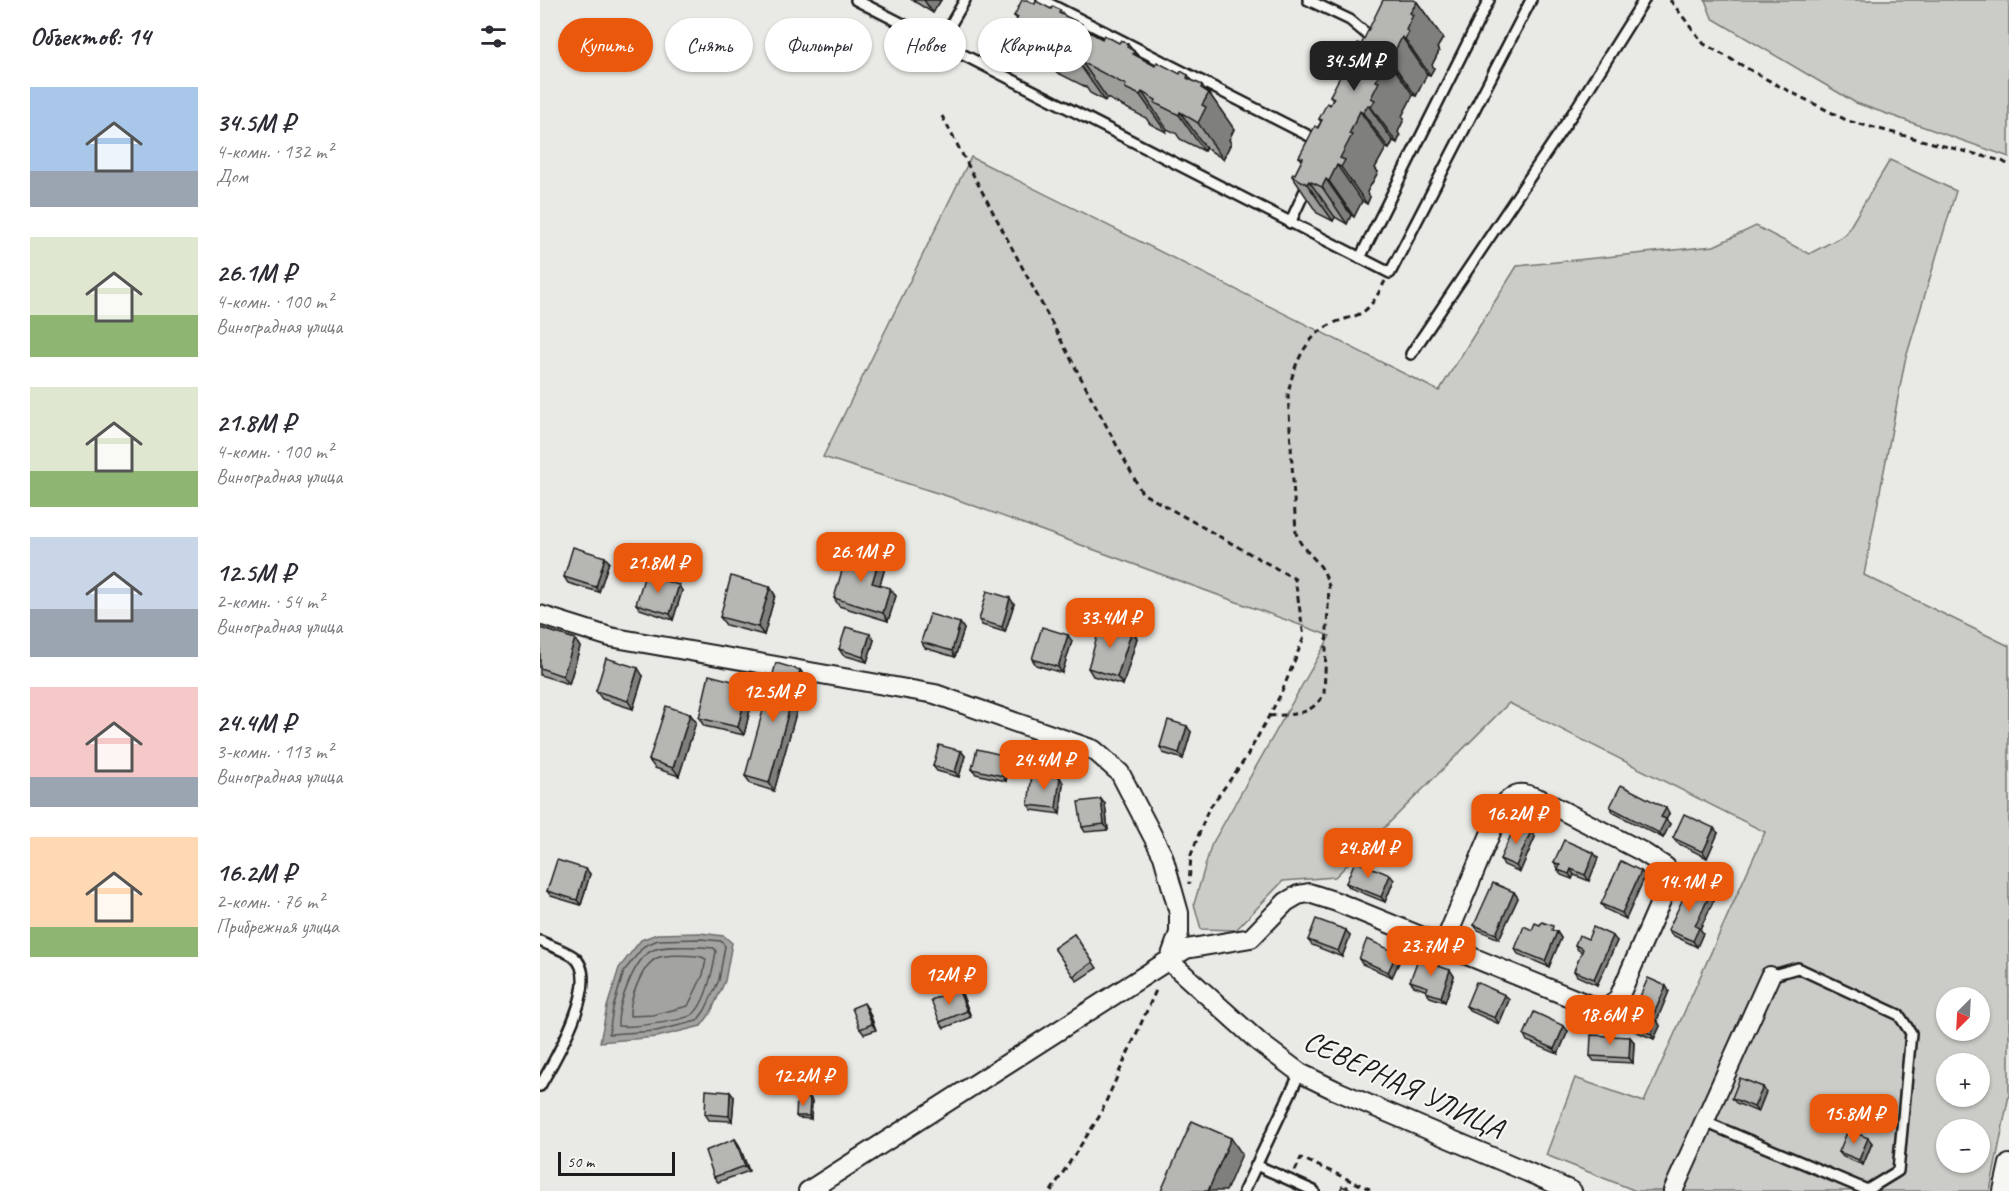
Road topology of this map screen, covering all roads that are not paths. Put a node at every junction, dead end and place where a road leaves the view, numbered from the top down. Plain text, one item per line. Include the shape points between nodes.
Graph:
1 (855, 0) edge
2 (965, 0) edge
3 (1042, 0) edge
4 (1489, 0) edge
5 (1531, 0) edge
6 (1644, 0) edge
7 (1313, 1) edge
8 (891, 18) edge
9 (955, 18) edge
10 (1373, 53) edge
11 (966, 56) edge
12 (1322, 154) edge
13 (1313, 174) edge
14 (1290, 223) junction
15 (1360, 258) junction
16 (1411, 354) dead end
17 (540, 615) edge
18 (540, 940) edge
19 (1444, 944) junction
20 (1169, 961) junction
21 (1770, 976) joint
22 (1300, 1073) junction
23 (540, 1086) edge
24 (1705, 1122) junction
25 (2009, 1164) edge
26 (1256, 1165) junction
27 (808, 1191) edge
28 (1244, 1191) edge
29 (1314, 1191) edge
30 (1572, 1191) edge
31 (1673, 1191) edge
32 (2003, 1191) edge

1 - 8 lane
2 - 9 lane
3 - 12 lane via 1327,144
4 - 15 lane
5 - 15 lane via 1390,273
6 - 16 lane
7 - 10 lane via 1350,20 1378,43
11 - 14 lane
13 - 14 lane
14 - 15 lane
17 - 20 street via 610,637 935,694 1094,750 1120,774 1163,856 1179,913 1179,933
18 - 23 lane via 575,958 583,973 582,991 567,1037
19 - 19 street via 1599,1009 1611,1006 1669,882 1666,867 1540,799 1513,794 1502,806
19 - 20 street via 1309,892 1286,903 1251,938 1186,950
20 - 22 street, СЕВЕРНАЯ УЛИЦА via 1260,1043
20 - 27 street
21 - 24 street
21 - 24 lane via 1798,968 1899,1015 1911,1033 1898,1171 1866,1190
22 - 26 lane
22 - 30 street, СЕВЕРНАЯ УЛИЦА
24 - 31 street
25 - 32 street
26 - 28 lane
26 - 29 lane

